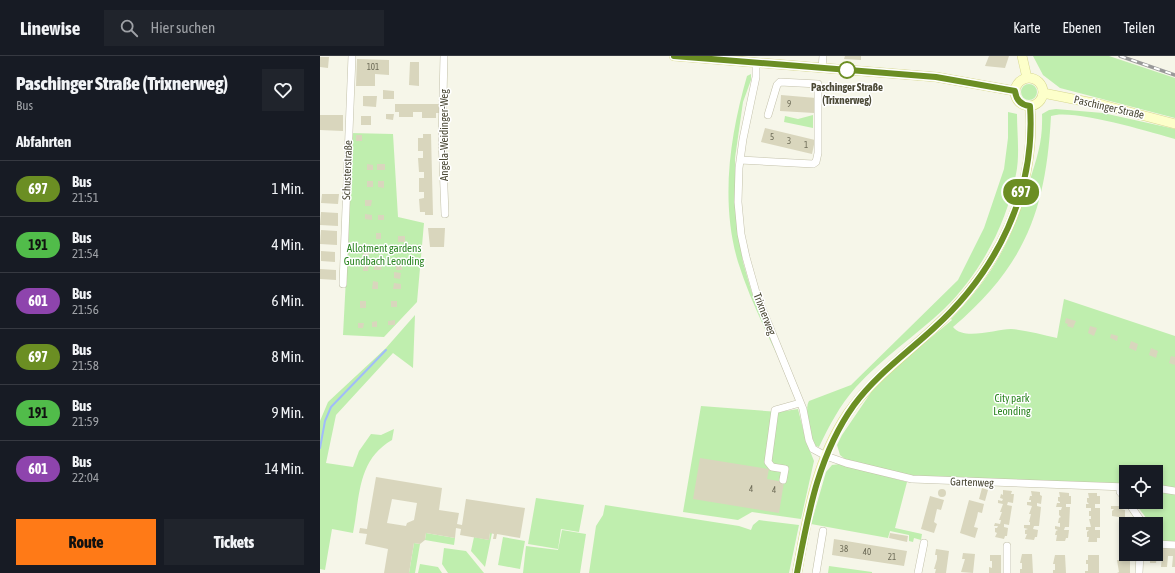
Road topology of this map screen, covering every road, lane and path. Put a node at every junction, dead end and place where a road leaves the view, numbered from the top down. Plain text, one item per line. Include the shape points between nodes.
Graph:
1 (352, 56) edge
2 (444, 56) edge
3 (674, 56) edge
4 (823, 56) edge
5 (1022, 56) edge
6 (756, 63) junction
7 (822, 68) junction
8 (1027, 78) junction
9 (1015, 91) junction
10 (1043, 93) junction
11 (1030, 106) junction
12 (768, 115) dead end
13 (1175, 124) edge
14 (740, 160) junction
15 (445, 214) dead end
16 (343, 284) dead end
17 (800, 403) junction
18 (826, 456) junction
19 (783, 480) dead end
20 (1119, 487) edge
21 (1163, 489) edge
22 (1175, 491) edge
23 (823, 531) dead end
24 (924, 543) dead end
25 (1163, 544) edge
26 (1175, 545) edge
27 (1007, 546) dead end
28 (1140, 561) edge
29 (797, 573) edge
30 (816, 573) edge
31 (918, 573) edge
32 (1007, 573) edge
33 (1139, 573) edge

1 - 16 street, Schusterstraße
2 - 15 street, Angela-Weidinger-Weg via 442,138
3 - 6 street
4 - 7 street
5 - 8 street
6 - 7 street
6 - 14 street, Trixnerweg via 756,77
7 - 9 street via 936,77
8 - 9 street via 1018,83
8 - 10 street via 1040,84
9 - 11 street via 1020,103
10 - 11 street via 1039,102
10 - 13 street, Paschinger Straße via 1102,104
11 - 18 street via 1029,152 1024,178 1013,218 992,259 954,310 887,369 860,397 840,426
12 - 14 street via 780,82 818,84 816,162 813,164
14 - 17 street, Trixnerweg via 738,202 746,258 757,296
17 - 18 street, Trixnerweg via 811,443 818,452
17 - 19 street via 775,410 768,462 772,467 785,469
18 - 20 street, Gartenweg via 912,479
18 - 29 street via 812,501
21 - 22 street
23 - 30 street
24 - 31 street
25 - 26 street
27 - 32 street
28 - 33 street

